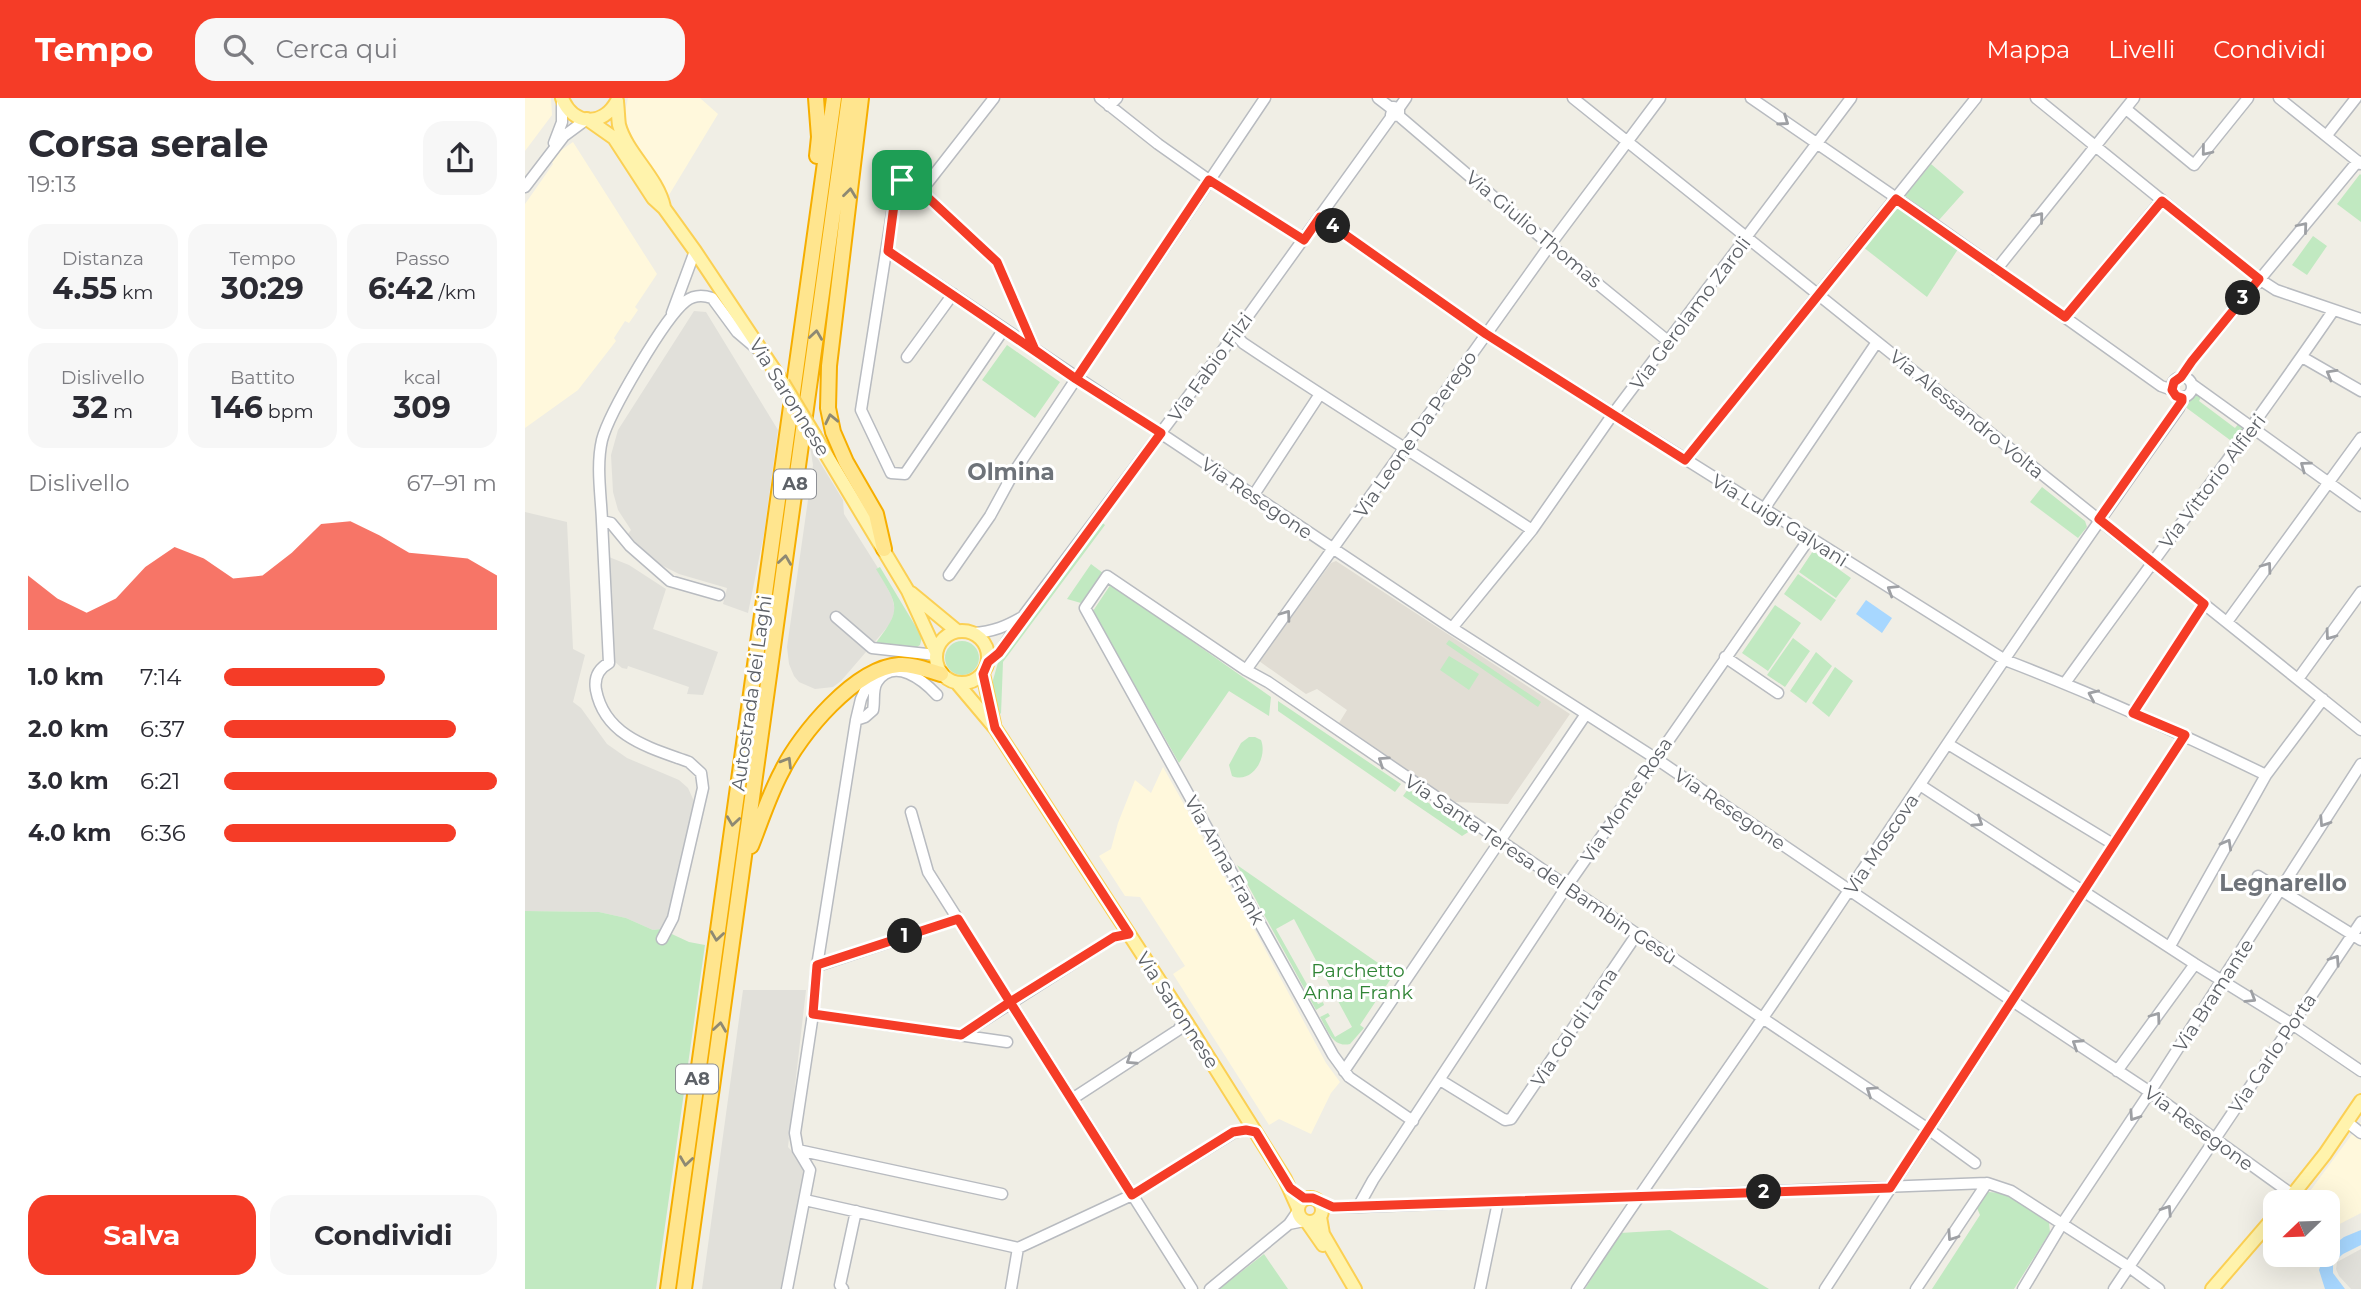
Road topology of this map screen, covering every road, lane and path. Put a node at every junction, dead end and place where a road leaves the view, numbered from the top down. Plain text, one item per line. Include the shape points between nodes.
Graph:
1 (816, 98) edge
2 (834, 98) edge
3 (849, 98) edge
4 (861, 98) edge
5 (994, 98) edge
6 (1100, 98) edge
7 (1117, 98) edge
8 (1265, 98) edge
9 (1378, 98) edge
10 (1406, 98) edge
11 (1573, 98) edge
12 (1660, 98) edge
13 (1751, 98) edge
14 (1851, 98) edge
15 (1976, 98) edge
16 (2036, 98) edge
17 (2134, 98) edge
18 (2248, 98) edge
19 (2280, 98) edge
20 (2356, 98) edge
21 (562, 99) edge
22 (618, 100) edge
23 (1109, 106) junction
24 (2126, 109) junction
25 (1395, 112) junction
26 (587, 119) junction
27 (2327, 135) junction
28 (1628, 142) junction
29 (1817, 144) junction
30 (2096, 146) junction
31 (549, 153) junction
32 (2359, 163) edge
33 (1209, 180) junction
34 (525, 187) edge
35 (922, 190) junction
36 (1896, 199) junction
37 (2162, 201) junction
38 (664, 208) junction
39 (1320, 217) junction
40 (1748, 237) junction
41 (1304, 240) junction
42 (1550, 245) junction
43 (695, 251) junction
44 (888, 251) junction
45 (1996, 270) junction
46 (2259, 279) junction
47 (953, 294) junction
48 (1818, 294) junction
49 (805, 309) junction
50 (2333, 311) junction
51 (671, 317) junction
52 (2065, 317) junction
53 (2361, 319) edge
54 (1004, 329) junction
55 (1235, 334) junction
56 (1486, 334) junction
57 (1669, 342) junction
58 (1877, 342) junction
59 (1035, 350) junction
60 (765, 357) junction
61 (907, 357) dead end
62 (2302, 357) junction
63 (2181, 377) junction
64 (1076, 379) junction
65 (2193, 385) junction
66 (2172, 390) junction
67 (2361, 391) edge
68 (1319, 394) junction
69 (2182, 398) junction
70 (1613, 414) junction
71 (2252, 428) junction
72 (1161, 433) junction
73 (2361, 438) edge
74 (1406, 447) junction
75 (1685, 460) junction
76 (2328, 483) junction
77 (1253, 495) junction
78 (2361, 506) edge
79 (1764, 509) junction
80 (2099, 519) junction
81 (601, 521) junction
82 (1532, 530) junction
83 (1809, 538) junction
84 (884, 549) junction
85 (1334, 550) junction
86 (2152, 562) junction
87 (949, 575) dead end
88 (1107, 576) joint
89 (908, 591) junction
90 (2361, 592) edge
91 (719, 595) dead end
92 (2204, 604) junction
93 (1024, 615) junction
94 (836, 617) dead end
95 (2227, 622) junction
96 (1452, 628) junction
97 (957, 631) junction
98 (974, 634) junction
99 (936, 654) junction
100 (1725, 657) junction
101 (2005, 660) junction
102 (986, 668) junction
103 (878, 670) junction
104 (1246, 670) junction
105 (941, 674) junction
106 (2298, 679) junction
107 (957, 683) junction
108 (2065, 683) junction
109 (1778, 693) dead end
110 (937, 695) dead end
111 (2323, 699) junction
112 (2133, 713) junction
113 (1586, 714) junction
114 (856, 720) junction
115 (995, 728) junction
116 (2361, 730) edge
117 (2185, 735) junction
118 (1948, 744) junction
119 (1655, 758) junction
120 (2361, 764) edge
121 (2266, 775) junction
122 (1920, 785) junction
123 (911, 812) dead end
124 (1500, 841) junction
125 (2113, 844) junction
126 (742, 870) junction
127 (2259, 876) dead end
128 (1567, 886) junction
129 (1849, 890) junction
130 (2083, 890) junction
131 (2281, 890) junction
132 (958, 919) junction
133 (2361, 922) edge
134 (1129, 934) junction
135 (1637, 934) junction
136 (2357, 937) edge
137 (663, 939) dead end
138 (2170, 946) junction
139 (2195, 964) junction
140 (817, 965) junction
141 (2222, 980) junction
142 (2011, 1000) junction
143 (1010, 1002) junction
144 (813, 1014) junction
145 (1763, 1018) junction
146 (1185, 1020) junction
147 (2292, 1024) junction
148 (961, 1035) junction
149 (1007, 1042) dead end
150 (2117, 1071) junction
151 (2361, 1071) edge
152 (1344, 1072) junction
153 (1440, 1080) junction
154 (2150, 1092) junction
155 (1072, 1099) junction
156 (2361, 1101) edge
157 (1413, 1121) junction
158 (2347, 1122) junction
159 (1928, 1129) junction
160 (1256, 1132) junction
161 (2361, 1133) edge
162 (2214, 1138) junction
163 (798, 1150) junction
164 (1975, 1163) dead end
165 (1987, 1183) junction
166 (1890, 1188) junction
167 (2279, 1190) edge
168 (2297, 1190) edge
169 (1002, 1194) dead end
170 (1132, 1195) junction
171 (1637, 1196) junction
172 (805, 1200) junction
173 (1498, 1202) junction
174 (1358, 1207) junction
175 (856, 1211) junction
176 (1312, 1211) junction
177 (2062, 1224) junction
178 (2263, 1230) edge
179 (1018, 1248) junction
180 (2129, 1267) junction
181 (842, 1287) edge
182 (669, 1289) edge
183 (684, 1289) edge
184 (787, 1289) edge
185 (1011, 1289) edge
186 (1192, 1289) edge
187 (1210, 1289) edge
188 (1347, 1289) edge
189 (1355, 1289) edge
190 (1480, 1289) edge
191 (1577, 1289) edge
192 (1825, 1289) edge
193 (1916, 1289) edge
194 (2023, 1289) edge
195 (2114, 1289) edge
196 (2159, 1289) edge
197 (2212, 1289) edge

1 - 49 highway via 818,137
2 - 49 highway, Autostrada dei Laghi / A8
126 -> 3 highway, Autostrada dei Laghi / A8
84 -> 4 highway via 876,514 838,447 828,408 828,373
5 - 35 street
6 - 23 street
7 - 23 street
8 - 33 street
9 - 25 street, Via Giulio Thomas
10 - 25 street, Via Fabio Filzi
11 - 28 street, Via Alessandro Volta
12 - 28 street, Via Leone Da Perego
13 -> 29 street
14 - 29 street, Via Gerolamo Zaroli
15 - 36 street
16 - 30 street
17 - 24 street
18 -> 24 street via 2194,165
19 - 27 street
20 - 27 street
21 - 26 main road, Via Saronnese via 572,113
21 - 31 street via 562,122
22 - 26 main road via 607,115
22 - 38 main road, Via Saronnese via 624,136 661,193
23 - 33 street
24 - 30 street
25 - 39 street, Via Fabio Filzi
25 - 42 street, Via Giulio Thomas
26 - 31 street
26 - 38 main road, Via Saronnese via 614,138
27 - 32 street
28 - 40 street, Via Alessandro Volta
28 - 42 street, Via Leone Da Perego
29 - 36 street
29 - 40 street, Via Gerolamo Zaroli
30 - 37 street
45 -> 30 street
31 - 34 street
46 -> 32 street
33 - 41 street
33 - 64 street
35 - 44 street via 908,179 897,182
35 - 59 street via 997,262
36 - 45 street
36 - 48 street
37 - 46 street
37 - 52 street
38 - 43 main road, Via Saronnese
39 - 41 street, Via Fabio Filzi
39 - 56 street, Via Luigi Galvani
40 - 48 street, Via Alessandro Volta
40 - 57 street, Via Gerolamo Zaroli
41 - 55 street, Via Fabio Filzi
42 - 56 street, Via Leone Da Perego
42 - 57 street, Via Giulio Thomas
43 - 51 street
43 - 60 main road, Via Saronnese
44 - 47 street, Via Resegone
44 - 54 street via 862,410 891,473 905,474
45 - 52 street
46 - 50 street
46 - 63 street
47 - 54 street, Via Resegone
47 - 61 street
48 - 58 street, Via Alessandro Volta
48 - 75 street
49 -> 182 highway, Autostrada dei Laghi / A8
50 - 53 street
50 - 62 street, Via Vittorio Alfieri
51 - 60 street via 699,295 712,298 737,332
51 - 81 street via 618,402 603,438
52 - 66 street
54 - 59 street, Via Resegone
55 - 68 street
55 - 72 street, Via Fabio Filzi
56 - 70 street, Via Luigi Galvani
56 - 74 street, Via Leone Da Perego
57 - 70 street, Via Gerolamo Zaroli
58 - 79 street
58 - 80 street, Via Alessandro Volta
59 - 64 street, Via Resegone
60 - 84 main road, Via Saronnese, bridge
67 -> 62 street
62 - 71 street, Via Vittorio Alfieri
63 - 65 street
63 - 66 street
64 - 72 street, Via Resegone
64 - 87 street
65 - 69 street via 2190,394
65 - 71 street
66 - 69 street
68 - 74 street
68 - 77 street
69 - 80 street, Via Moscova
70 - 75 street, Via Luigi Galvani
70 - 82 street, Via Gerolamo Zaroli
76 -> 71 street
71 - 86 street, Via Vittorio Alfieri
72 - 77 street, Via Resegone
72 - 93 street, Via Fabio Filzi
73 - 76 street
74 - 82 street
74 - 85 street, Via Leone Da Perego
75 - 79 street, Via Luigi Galvani
76 - 78 street
95 -> 76 street
77 - 85 street, Via Resegone
79 - 83 street, Via Luigi Galvani
80 - 86 street, Via Alessandro Volta
80 - 101 street, Via Moscova
81 - 91 street via 611,523 629,546 670,580
81 - 137 street via 609,663 600,668 595,681 597,695 617,729 632,740 689,762 703,778 673,918
82 - 96 street, Via Gerolamo Zaroli
83 - 100 street, Via Monte Rosa
101 -> 83 street, Via Luigi Galvani
84 - 89 main road, Via Saronnese
85 - 96 street, Via Resegone
104 -> 85 street, Via Leone Da Perego
86 - 92 street, Via Alessandro Volta
86 - 108 street, Via Vittorio Alfieri
88 - 104 street, Via Santa Teresa del Bambin Gesù
88 - 152 street, Via Anna Frank via 1085,608
89 - 97 main road, Via Saronnese
89 - 99 main road, Via Saronnese
90 -> 106 street
92 - 95 street, Via Alessandro Volta
92 - 112 street
93 - 98 street, Via Fabio Filzi via 1005,627
93 - 102 street, Via Fabio Filzi
94 - 99 street via 871,648
95 - 106 street, Via Alessandro Volta
96 - 113 street, Via Resegone
97 - 98 main road, Via Saronnese
97 - 99 main road via 941,641
98 - 102 main road, Via Saronnese via 986,645
99 - 105 main road, Via Saronnese
100 - 109 street
100 - 119 street, Via Monte Rosa
101 - 108 street, Via Luigi Galvani
101 - 118 street, Via Moscova
102 - 107 main road via 970,683
102 - 115 main road, Via Saronnese
103 - 105 highway via 897,665
103 - 114 street via 868,680
126 -> 103 highway via 782,769 797,745 853,687
124 -> 104 street, Via Santa Teresa del Bambin Gesù
105 - 107 main road, Via Saronnese
106 - 111 street, Via Alessandro Volta
107 - 115 main road, Via Saronnese
112 -> 108 street, Via Luigi Galvani
110 - 114 street via 909,672 894,672 877,682 873,710
111 - 116 street, Via Alessandro Volta
111 - 121 street
112 - 117 street, Via Luigi Galvani
113 - 119 street, Via Resegone
113 - 124 street
114 - 140 street
115 - 134 main road, Via Saronnese
117 - 121 street, Via Luigi Galvani
117 - 125 street
118 - 122 street, Via Moscova
118 - 125 street
119 - 128 street, Via Monte Rosa
119 - 129 street, Via Resegone
120 -> 131 street, Via Bramante
138 -> 121 street
122 - 129 street, Via Moscova
122 -> 130 street
123 - 132 street via 928,872
124 - 128 street, Via Santa Teresa del Bambin Gesù
124 - 152 street
125 - 130 street
183 -> 126 highway, Autostrada dei Laghi / A8
127 - 131 street
128 - 135 street, Via Santa Teresa del Bambin Gesù
128 - 153 street, Via Monte Rosa
129 - 142 street, Via Resegone
129 - 145 street, Via Moscova
130 - 138 street
130 - 142 street
131 - 136 street
131 - 141 street, Via Bramante
132 - 140 street
132 - 143 street
133 - 136 street, Via Carlo Porta
134 - 143 street via 1114,937
134 - 146 main road, Via Saronnese
135 - 145 street, Via Santa Teresa del Bambin Gesù
135 - 153 street, Via Col di Lana via 1511,1119 1505,1120
147 -> 136 street, Via Carlo Porta
138 - 139 street
139 - 141 street
150 -> 139 street
140 - 144 street
141 -> 147 street
141 - 154 street, Via Bramante
150 -> 142 street, Via Resegone
142 - 159 street
143 - 148 street
143 - 155 street
144 - 148 street
144 - 163 street via 795,1133
159 -> 145 street, Via Santa Teresa del Bambin Gesù
145 - 171 street, Via Moscova
146 -> 155 street via 1178,1030
146 - 160 main road, Via Saronnese
147 - 151 street
147 - 162 street, Via Carlo Porta
148 - 149 street
150 - 154 street, Via Resegone
152 - 157 street, Via Anna Frank
153 - 157 street, Via Monte Rosa
154 - 162 street, Via Resegone
154 -> 177 street, Via Bramante
155 - 170 street
156 - 158 main road
157 - 174 street, Via Monte Rosa
158 - 161 street
158 - 168 main road
159 - 164 street, Via Santa Teresa del Bambin Gesù
159 - 166 street
160 - 170 street via 1233,1132
160 - 176 main road, Via Saronnese via 1290,1188
162 - 167 street, Via Resegone
180 -> 162 street, Via Carlo Porta
163 - 169 street
163 - 172 street via 810,1170
165 - 166 street
165 - 177 street via 2011,1191
165 -> 193 street
166 - 171 street
166 - 192 street
170 - 179 street
170 - 186 street
171 - 173 street
171 - 191 street, Via Moscova
172 - 175 street
172 - 184 street
173 - 174 street
173 - 190 street
174 - 176 street
175 - 179 street
175 - 181 street
176 - 187 street via 1289,1224
176 - 188 main road, Via Saronnese
176 - 189 main road, Via Saronnese
177 - 180 street
177 - 194 street, Via Bramante
178 - 197 main road
179 - 185 street
180 - 195 street, Via Carlo Porta
180 - 196 street

